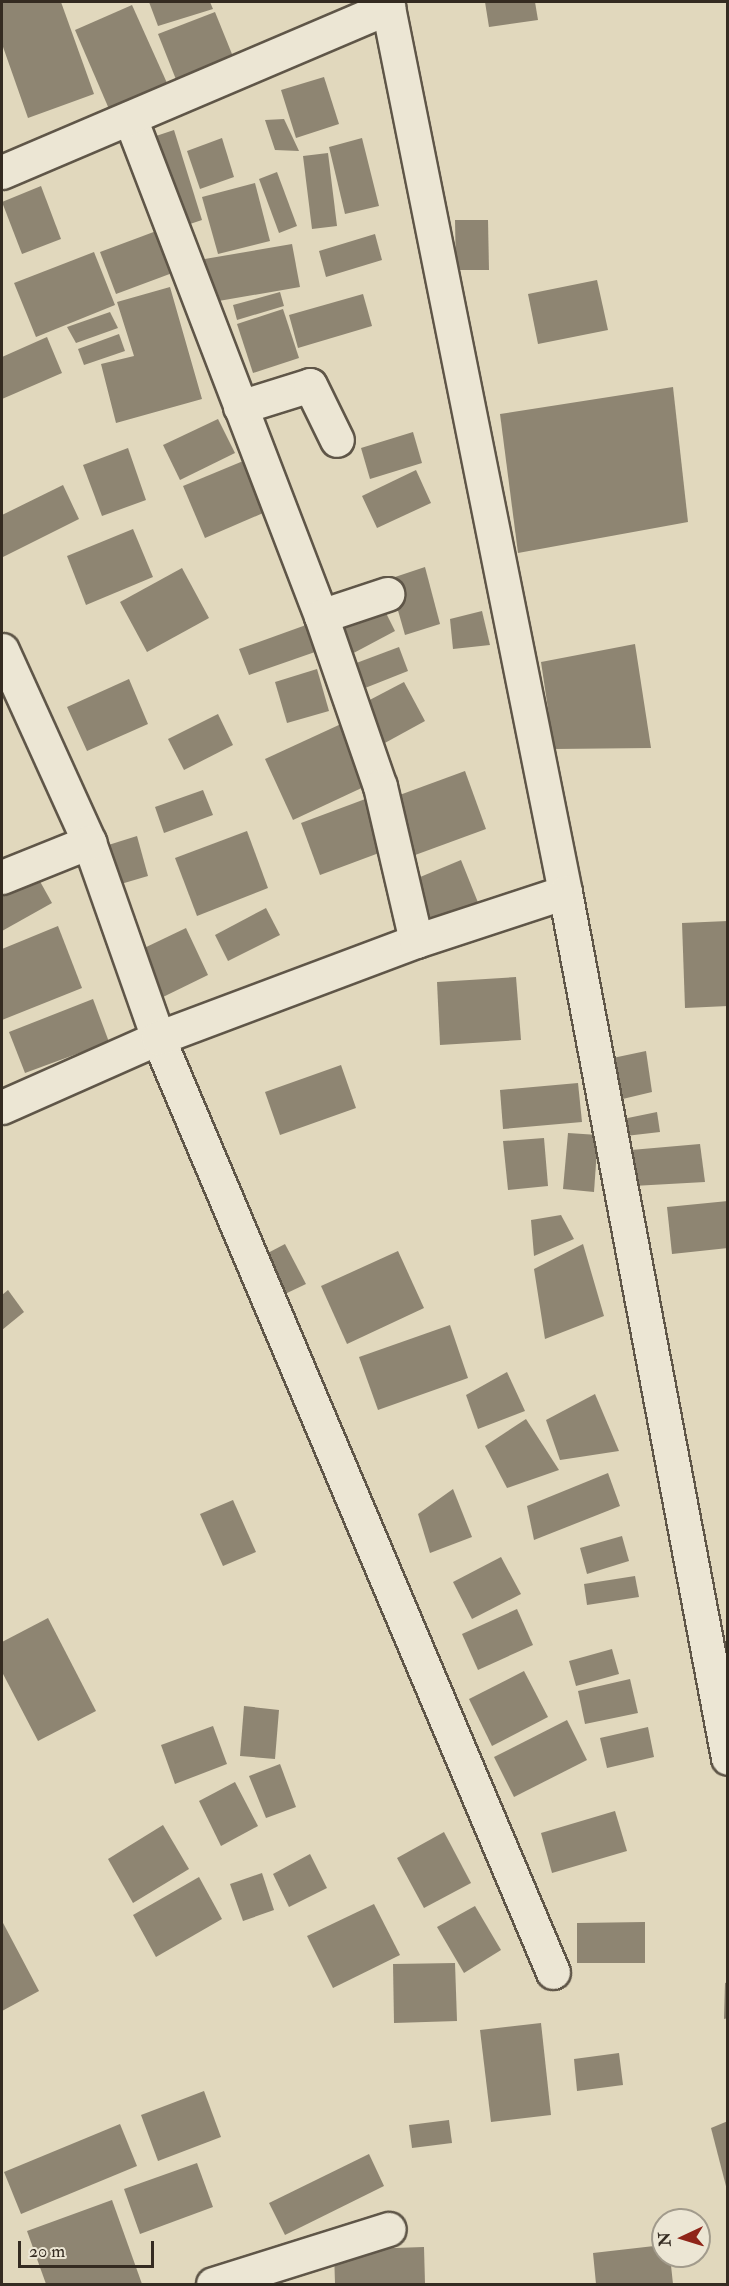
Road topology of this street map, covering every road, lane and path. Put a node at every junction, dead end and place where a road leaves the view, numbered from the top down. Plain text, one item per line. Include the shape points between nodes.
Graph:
1 (388, 4) edge
2 (130, 118) junction
3 (2, 172) edge
4 (240, 407) junction
5 (337, 440) dead end
6 (387, 594) dead end
7 (321, 616) junction
8 (2, 650) edge
9 (89, 842) junction
10 (2, 877) edge
11 (565, 892) junction
12 (416, 940) junction
13 (158, 1038) junction
14 (2, 1107) edge
15 (728, 1758) edge
16 (553, 1972) dead end
17 (389, 2229) dead end
18 (213, 2284) edge

1 - 2 street
1 - 11 street
2 - 3 street
2 - 4 street
4 - 5 street via 310,385
4 - 7 street
6 - 7 street
7 - 12 street via 380,786
8 - 9 street
9 - 10 street
9 - 13 street
11 - 12 street
11 - 15 street
12 - 13 street
13 - 14 street
13 - 16 street
17 - 18 street

